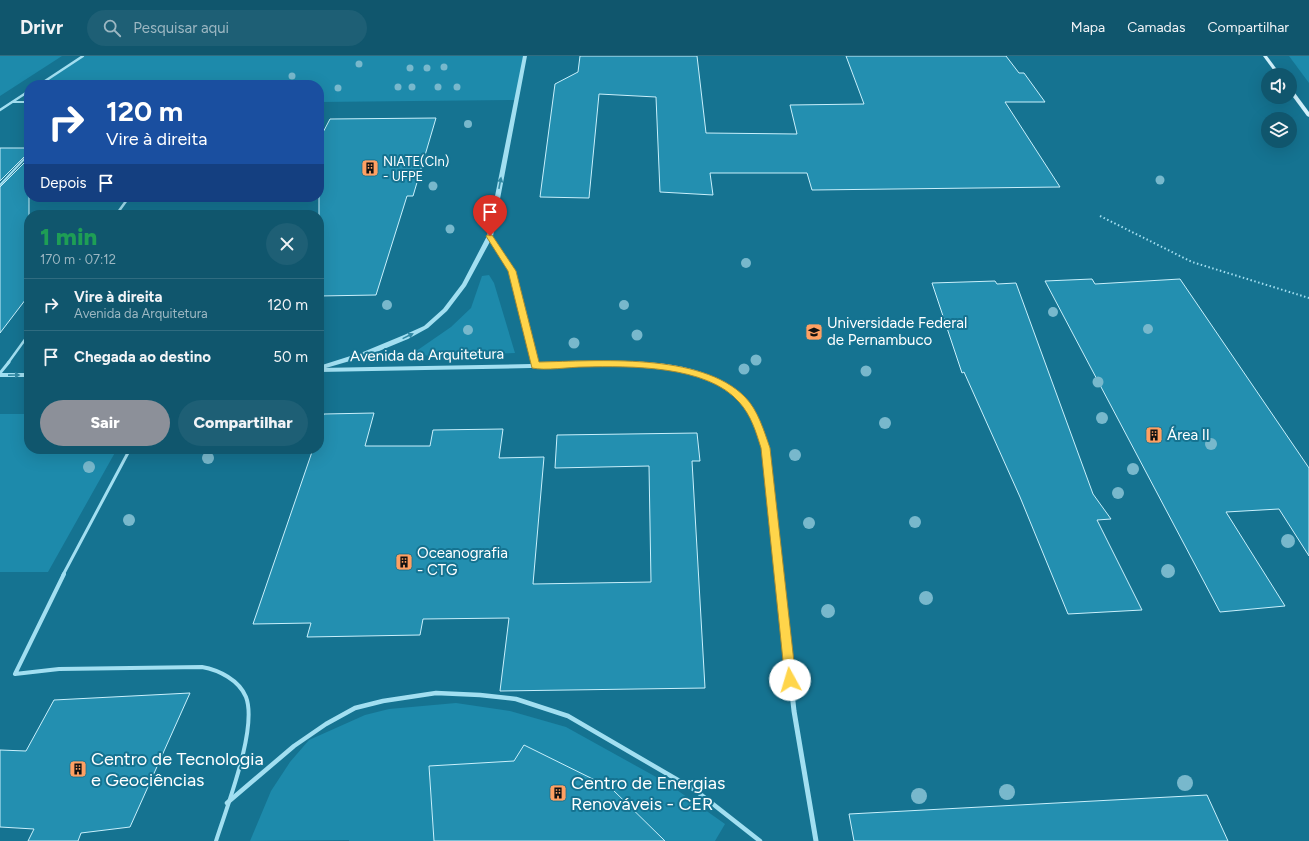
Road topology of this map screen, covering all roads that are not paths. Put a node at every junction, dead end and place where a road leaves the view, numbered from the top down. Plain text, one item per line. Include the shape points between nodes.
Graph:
1 (83, 56) edge
2 (525, 56) edge
3 (1265, 56) edge
4 (1274, 68) edge
5 (47, 80) edge
6 (24, 94) edge
7 (1297, 99) edge
8 (12, 102) junction
9 (24, 102) edge
10 (0, 110) edge
11 (1309, 115) edge
12 (24, 159) edge
13 (0, 185) edge
14 (490, 236) junction
15 (24, 341) edge
16 (535, 365) junction
17 (324, 367) edge
18 (324, 369) edge
19 (0, 374) edge
20 (24, 375) edge
21 (127, 454) edge
22 (227, 803) junction
23 (216, 841) edge
24 (760, 841) edge
25 (816, 841) edge

1 - 5 street
14 -> 2 street
3 - 4 main road
6 - 8 street
7 - 11 main road
8 - 9 lane
8 - 10 street
12 - 13 lane
14 - 16 street via 512,271
17 -> 14 street via 365,354 426,326 446,310 464,285
15 - 19 lane
16 - 18 street, Avenida da Arquitetura
16 - 25 street, Avenida da Arquitetura via 644,365 684,369 727,386 742,399 751,413 765,448 794,711
19 -> 20 street
21 - 22 lane via 14,674 59,669 203,666 230,676 246,698 248,713 241,763
22 - 23 lane
22 - 24 street via 294,746 355,708 436,693 480,695 516,699 568,716 695,790

